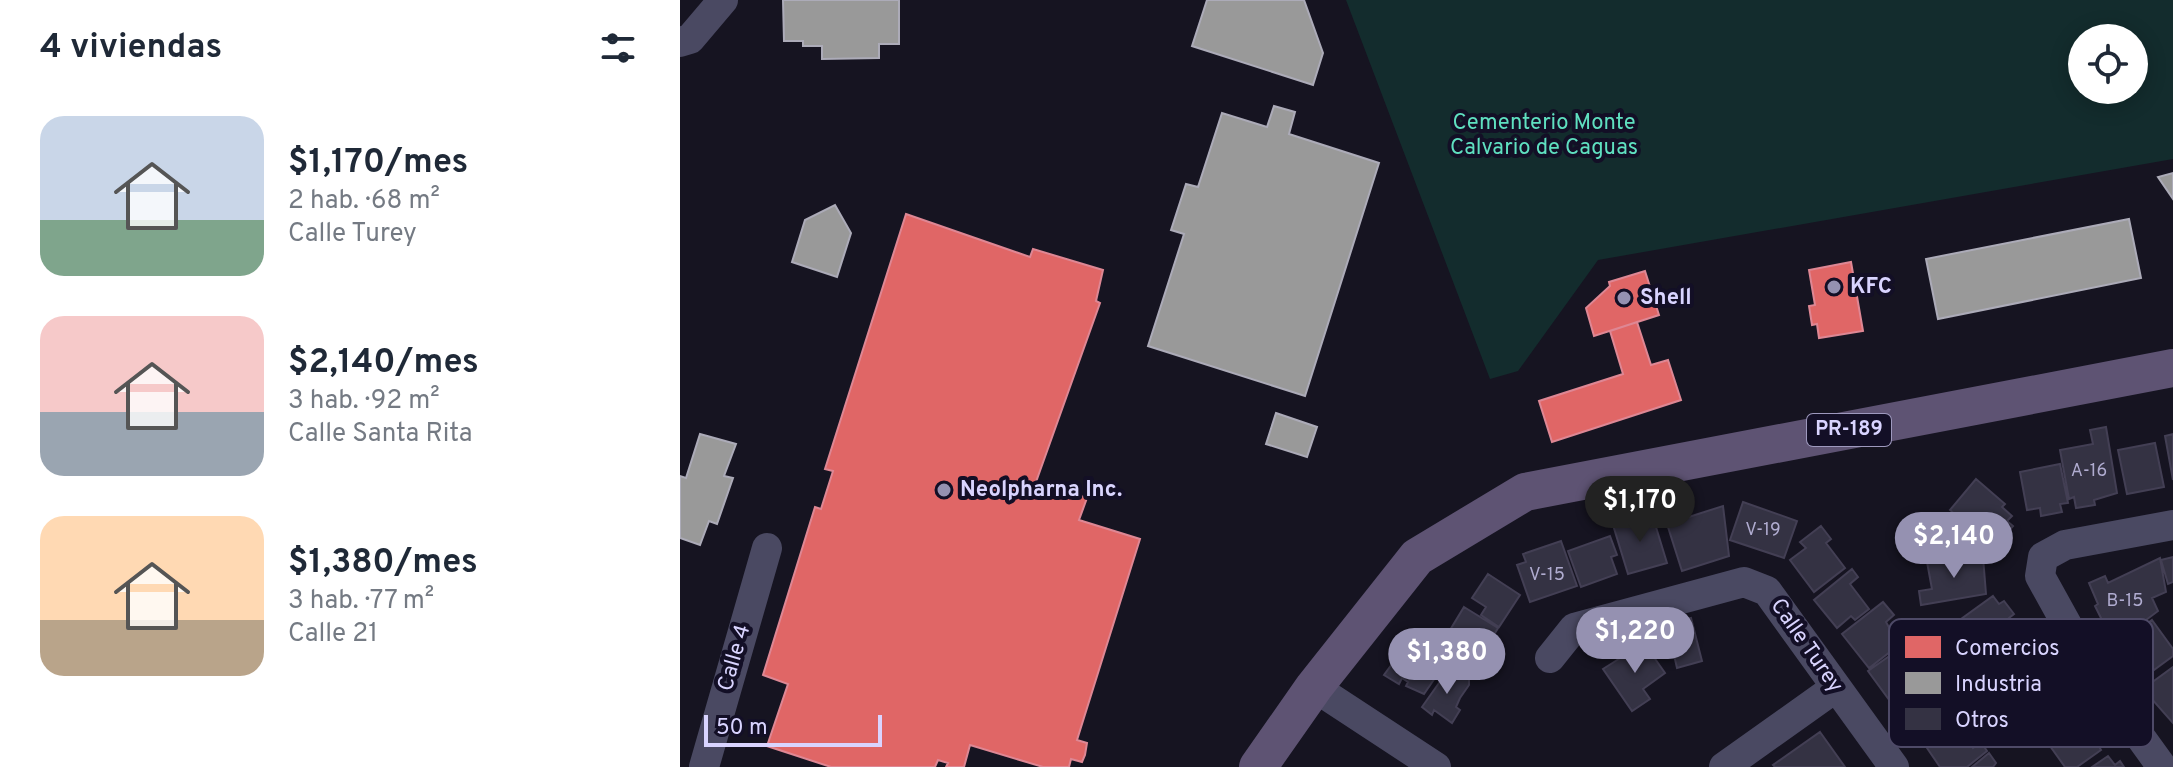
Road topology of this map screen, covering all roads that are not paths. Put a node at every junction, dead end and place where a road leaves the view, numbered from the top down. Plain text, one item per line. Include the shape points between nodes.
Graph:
1 (723, 1) edge
2 (680, 42) edge
3 (2173, 368) edge
4 (2173, 525) edge
5 (767, 548) dead end
6 (2064, 619) edge
7 (1550, 658) dead end
8 (1314, 687) junction
9 (1835, 688) junction
10 (2148, 747) edge
11 (704, 767) edge
12 (1258, 767) edge
13 (1436, 767) edge
14 (1724, 767) edge
15 (1894, 767) edge
16 (2162, 767) edge

1 - 2 street via 690,39
3 - 8 main road, PR-189 via 1525,492 1417,557
4 - 6 street via 2065,545 2043,557 2040,576
5 - 11 street, Calle 4
7 - 9 street, Calle Turey via 1574,628 1744,582 1767,591
8 - 12 main road, PR-189
8 - 13 street
9 - 14 street
9 - 15 street, Calle Turey
10 - 16 street

